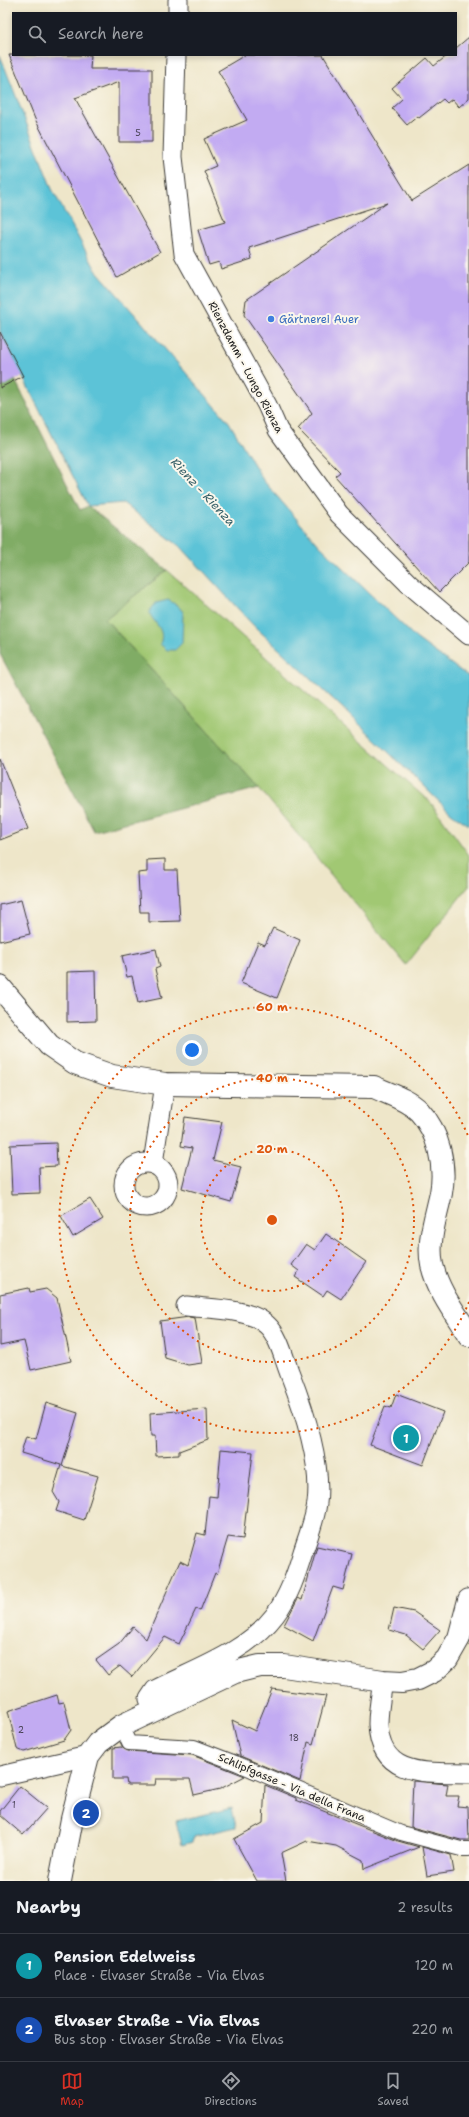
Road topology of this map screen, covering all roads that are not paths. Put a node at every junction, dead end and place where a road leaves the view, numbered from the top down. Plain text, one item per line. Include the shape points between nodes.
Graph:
1 (178, 0) edge
2 (178, 12) edge
3 (176, 56) edge
4 (469, 635) edge
5 (0, 987) edge
6 (165, 1084) junction
7 (153, 1164) dead end
8 (186, 1306) dead end
9 (469, 1335) edge
10 (469, 1600) edge
11 (383, 1681) junction
12 (154, 1710) junction
13 (121, 1726) junction
14 (88, 1756) junction
15 (469, 1773) edge
16 (0, 1776) edge
17 (469, 1849) edge
18 (60, 1881) edge

1 - 2 street
3 - 4 street, Rienzdamm - Lungo Rienza via 173,157 184,254 267,404 278,430 340,514 409,584
5 - 6 street via 49,1045 75,1063 112,1076
6 - 7 street
6 - 9 street via 374,1087 400,1098 419,1112 433,1132 443,1170 431,1238 432,1265 443,1293
8 - 12 street via 249,1314 267,1325 277,1342 295,1388 315,1458 317,1505 294,1581 275,1615 265,1627 236,1650 155,1690 149,1699
10 - 11 street via 459,1638 447,1659 434,1671 418,1679 402,1682
11 - 12 street via 284,1666 260,1666 235,1672
11 - 15 street via 378,1724 381,1743 389,1757 401,1767 423,1772
12 - 13 street
13 - 14 street via 98,1743
13 - 17 street, Schlipfgasse - Via della Frana via 129,1742 194,1747 401,1833
14 - 16 street
14 - 18 street

